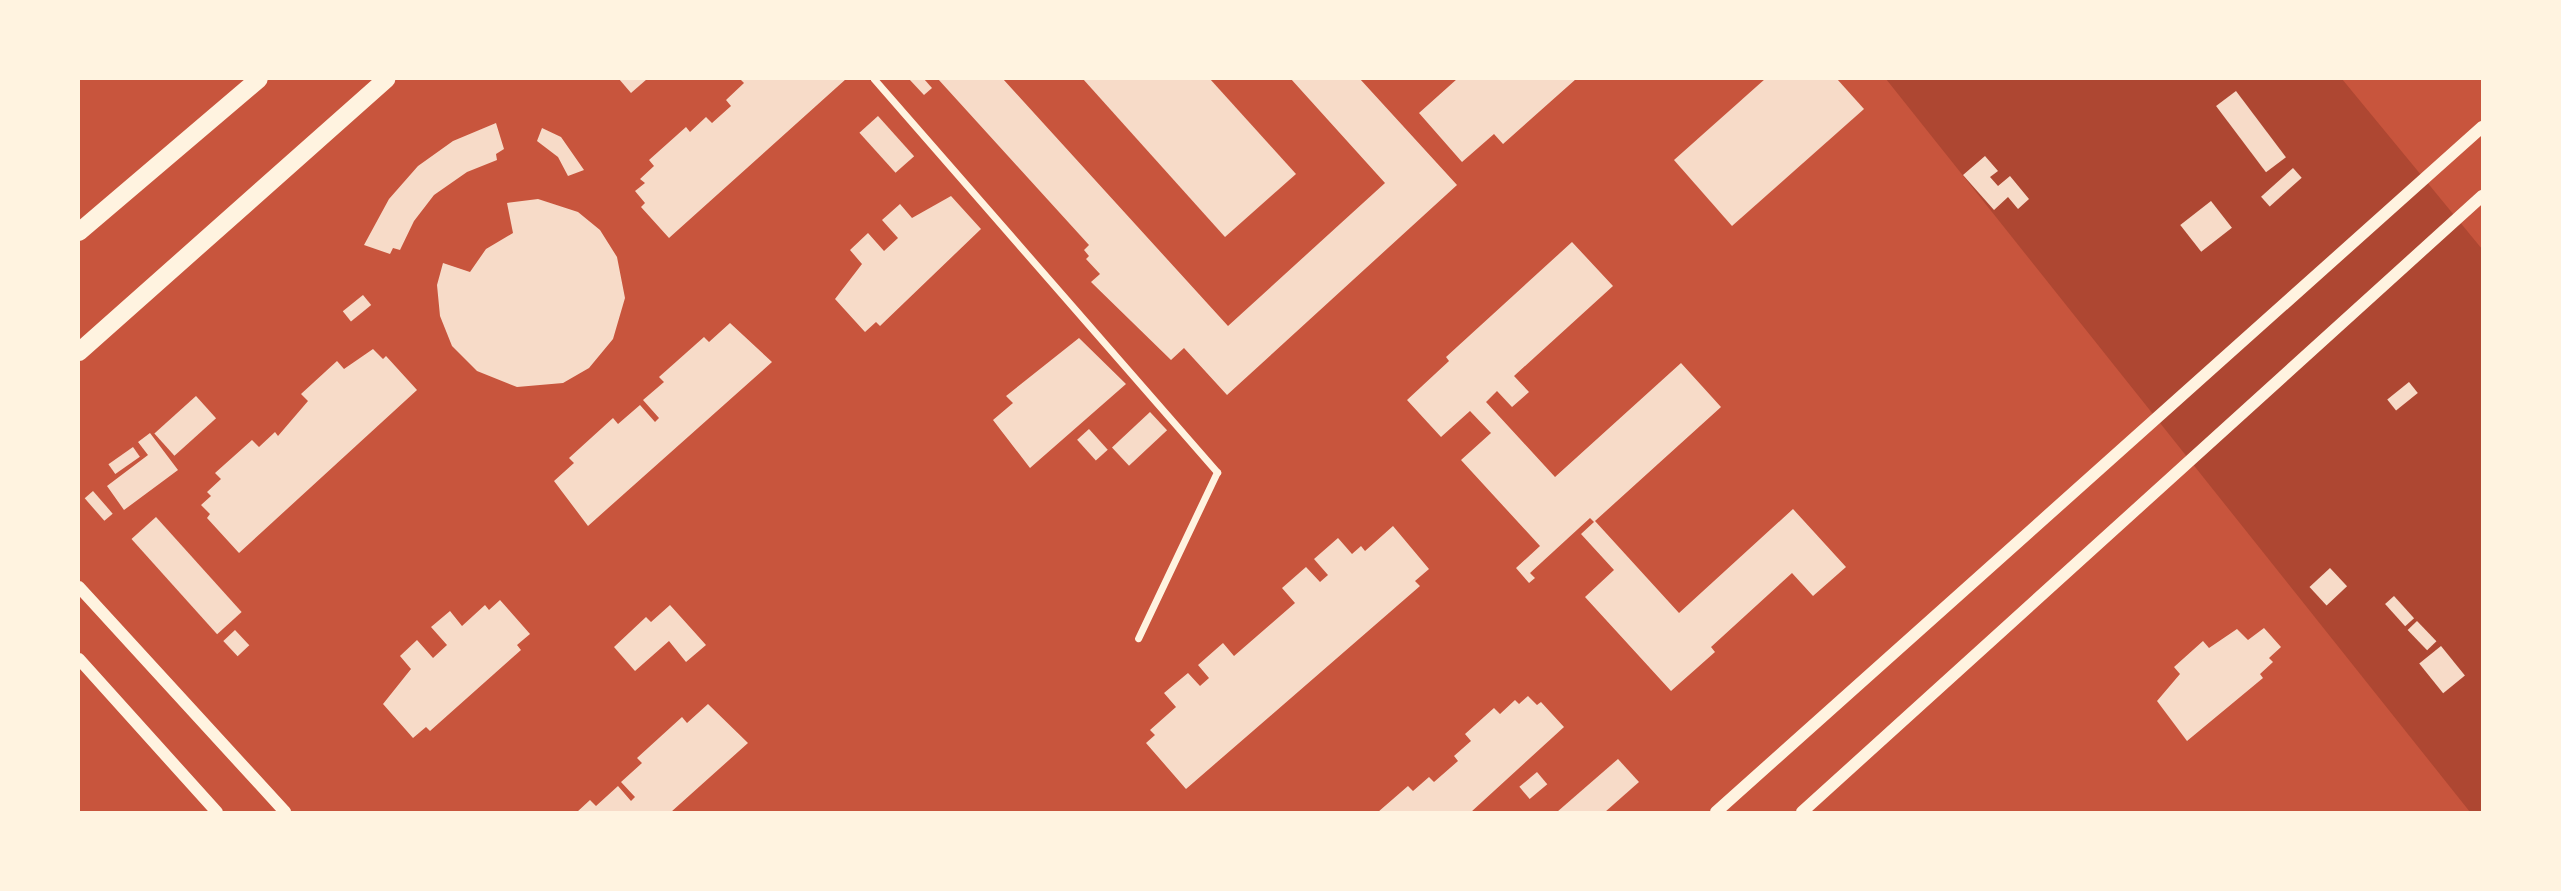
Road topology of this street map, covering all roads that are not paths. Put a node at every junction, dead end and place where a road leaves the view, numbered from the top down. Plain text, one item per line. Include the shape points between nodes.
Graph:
1 (259, 79) edge
2 (386, 79) edge
3 (874, 79) edge
4 (2482, 127) edge
5 (2482, 196) edge
6 (79, 232) edge
7 (79, 352) edge
8 (79, 587) edge
9 (1138, 638) dead end
10 (79, 659) edge
11 (217, 812) edge
12 (285, 812) edge
13 (1716, 812) edge
14 (1802, 812) edge

1 - 6 main road
2 - 7 main road
3 - 9 street via 1217,472
4 - 13 street
5 - 14 street
8 - 12 street
10 - 11 street

